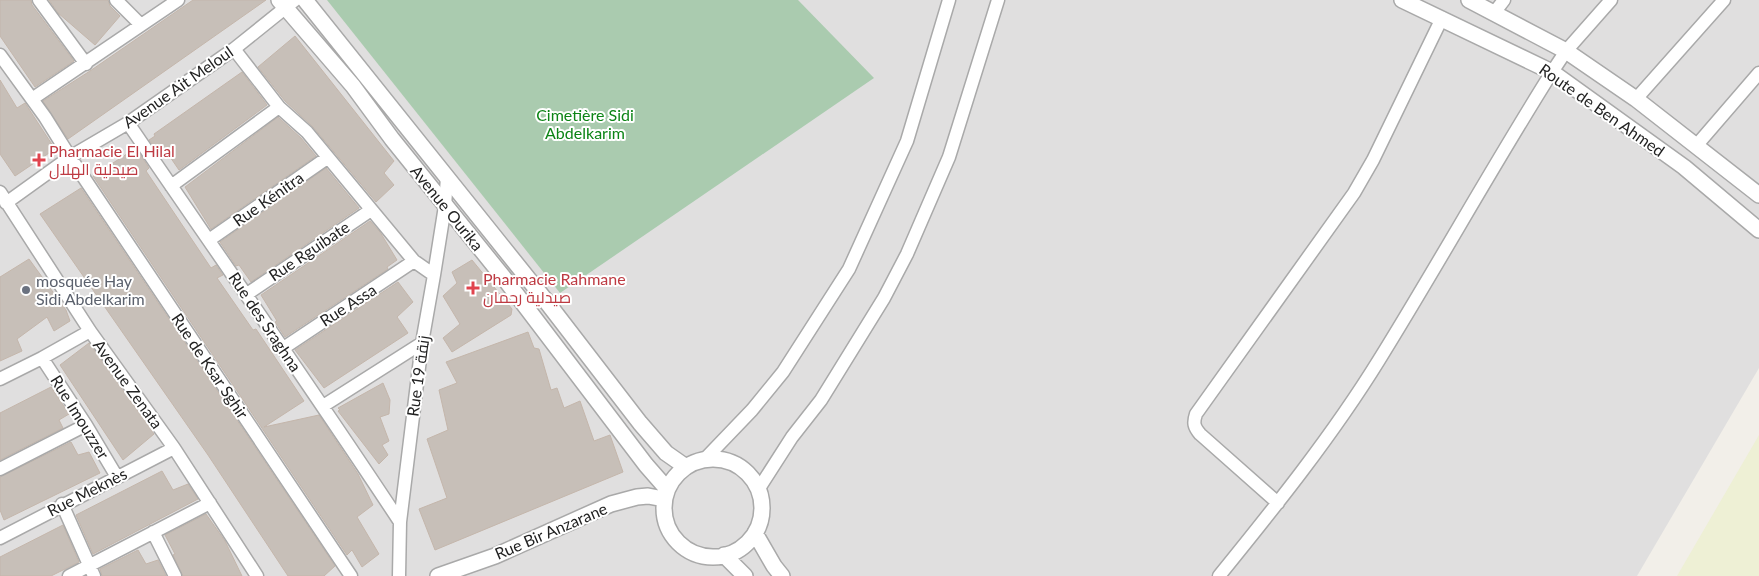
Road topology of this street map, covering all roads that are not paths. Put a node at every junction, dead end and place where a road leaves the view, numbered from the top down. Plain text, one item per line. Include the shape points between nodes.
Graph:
1 (39, 0) edge
2 (116, 0) edge
3 (178, 0) edge
4 (305, 0) edge
5 (949, 0) edge
6 (998, 0) edge
7 (1402, 0) edge
8 (1469, 0) edge
9 (1504, 0) edge
10 (1611, 0) edge
11 (1724, 0) edge
12 (287, 2) edge
13 (1494, 13) junction
14 (1442, 18) junction
15 (141, 25) junction
16 (234, 49) junction
17 (1566, 51) junction
18 (0, 55) edge
19 (86, 64) junction
20 (1552, 72) junction
21 (1756, 82) edge
22 (1636, 98) junction
23 (32, 99) junction
24 (279, 107) junction
25 (128, 123) junction
26 (1696, 146) junction
27 (70, 157) junction
28 (327, 158) junction
29 (448, 177) junction
30 (171, 186) junction
31 (1759, 195) edge
32 (3, 197) edge
33 (445, 206) junction
34 (371, 210) junction
35 (1759, 230) edge
36 (209, 240) junction
37 (414, 262) junction
38 (434, 276) junction
39 (247, 294) junction
40 (90, 331) junction
41 (422, 342) junction
42 (282, 349) junction
43 (42, 358) junction
44 (0, 378) edge
45 (323, 406) junction
46 (86, 425) junction
47 (174, 448) junction
48 (704, 460) junction
49 (686, 467) junction
50 (0, 469) edge
51 (117, 477) junction
52 (758, 490) junction
53 (666, 494) junction
54 (210, 503) junction
55 (1278, 503) junction
56 (62, 504) junction
57 (400, 522) junction
58 (153, 532) junction
59 (755, 533) junction
60 (0, 538) edge
61 (724, 556) junction
62 (91, 571) edge
63 (742, 575) edge
64 (69, 576) edge
65 (175, 576) edge
66 (257, 576) edge
67 (351, 576) edge
68 (399, 576) edge
69 (438, 576) edge
70 (782, 576) edge
71 (1219, 576) edge

1 - 19 street
2 - 15 street
3 - 15 street
4 - 29 street, Avenue Ourika
5 - 48 street via 907,140 849,269 783,372
6 - 52 street via 950,158 907,254 884,298 821,400 792,437
7 - 14 street, Route de Ben Ahmed
8 - 13 street, Route de Ben Ahmed
9 - 13 street
10 - 17 street
11 - 22 street
12 - 16 street, Avenue Ait Meloul
12 - 33 street, Avenue Ourika
13 - 17 street, Route de Ben Ahmed
14 - 20 street, Route de Ben Ahmed
14 - 55 street via 1373,160 1354,192 1196,414 1195,428 1200,434
15 - 19 street
16 - 24 street
16 - 25 street, Avenue Ait Meloul
17 - 20 street
17 - 22 street, Route de Ben Ahmed
18 - 23 street, Rue de Ksar Sghir
19 - 23 street
20 - 35 street, Route de Ben Ahmed via 1684,167
20 - 55 street via 1378,361
21 - 26 street
22 - 26 street, Route de Ben Ahmed
23 - 27 street, Rue de Ksar Sghir
24 - 28 street via 307,132
24 - 30 street
25 - 27 street, Avenue Ait Meloul
25 - 30 street, Rue des Sraghna
26 - 31 street, Route de Ben Ahmed
27 - 32 street, Avenue Ait Meloul
27 - 67 street, Rue de Ksar Sghir
28 - 34 street
28 - 36 street, Rue Kénitra
29 - 33 street, Rue 19 زنقة
29 - 49 street, Avenue Ourika via 640,423 666,452
30 - 36 street, Rue des Sraghna
32 - 40 street, Avenue Zenata
33 - 38 street, Rue 19 زنقة
33 - 53 street, Avenue Ourika via 504,278
34 - 37 street
34 - 39 street, Rue Rguibate
36 - 39 street, Rue des Sraghna
37 - 38 street
37 - 42 street, Rue Assa
38 - 41 street, Rue 19 زنقة
39 - 42 street, Rue des Sraghna
40 - 43 street
40 - 47 street, Avenue Zenata
41 - 45 street
41 - 57 street, Rue 19 زنقة
42 - 45 street, Rue des Sraghna
43 - 44 street
43 - 46 street, Rue Imouzzer
45 - 57 street, Rue des Sraghna
46 - 50 street
46 - 51 street, Rue Imouzzer
47 - 51 street, Rue Meknès
47 - 54 street, Avenue Zenata
48 - 49 street
48 - 52 street via 721,460 737,465 753,480
49 - 53 street via 674,477
51 - 56 street, Rue Meknès
52 - 59 street via 762,505
53 - 61 street via 664,515 669,530 679,543 692,552
53 - 69 street, Rue Bir Anzarane via 611,504 495,556
54 - 58 street
54 - 66 street, Avenue Zenata
55 - 71 street
56 - 60 street, Rue Meknès
56 - 62 street
57 - 68 street, Rue 19 زنقة
58 - 62 street
58 - 65 street
59 - 61 street via 742,548
59 - 70 street
61 - 63 street
62 - 64 street

